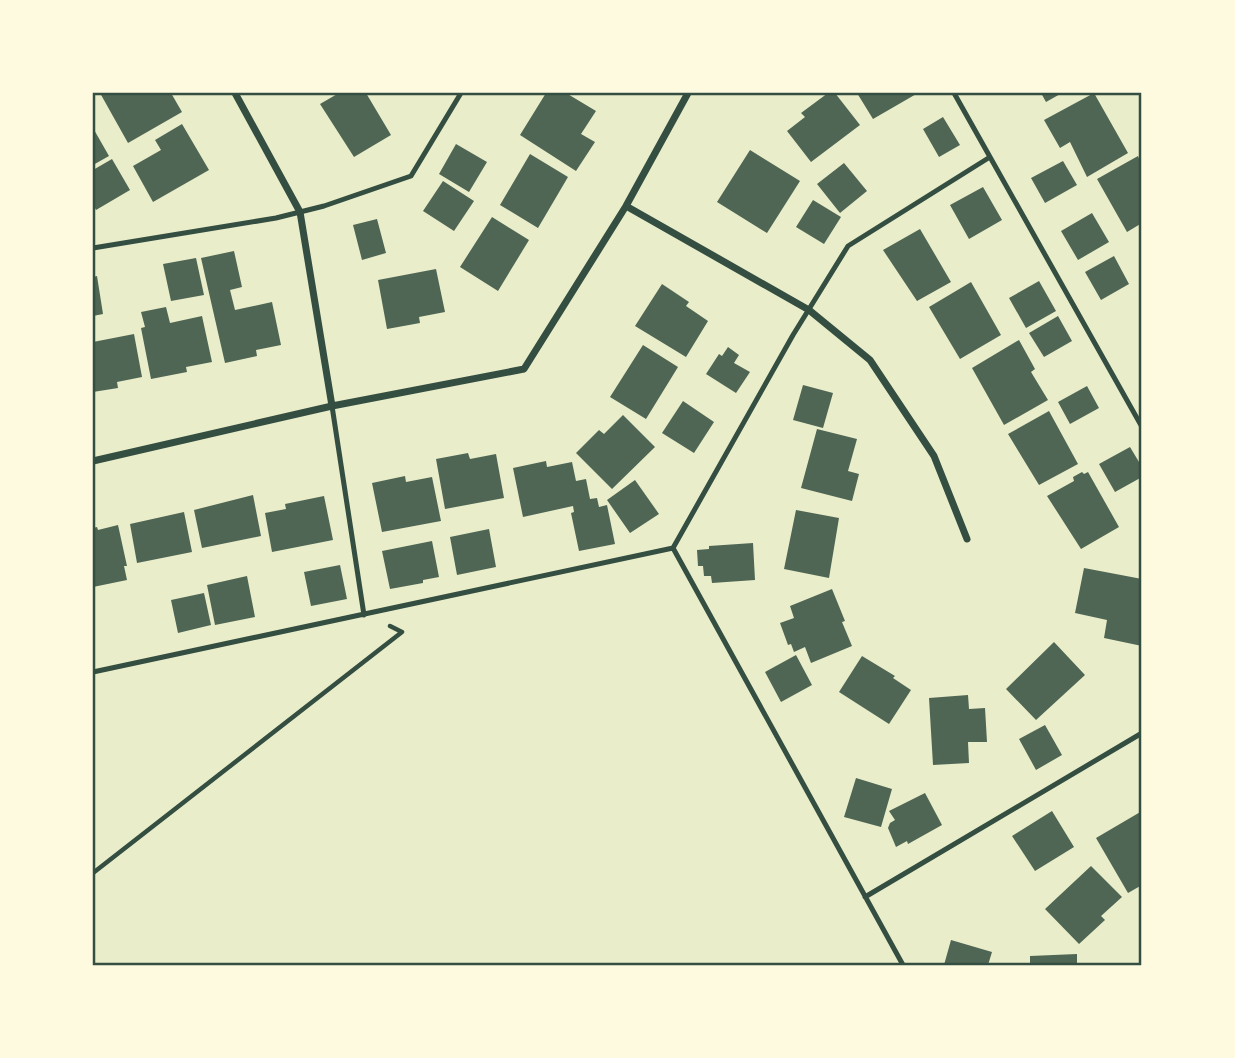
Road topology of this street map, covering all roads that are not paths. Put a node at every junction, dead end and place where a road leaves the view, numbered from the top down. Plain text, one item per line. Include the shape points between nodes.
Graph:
1 (235, 93) edge
2 (461, 93) edge
3 (688, 93) edge
4 (954, 93) edge
5 (990, 157) junction
6 (626, 205) junction
7 (300, 212) junction
8 (93, 248) edge
9 (809, 310) junction
10 (332, 406) junction
11 (1142, 427) edge
12 (93, 461) edge
13 (967, 539) dead end
14 (673, 548) junction
15 (364, 615) junction
16 (93, 672) edge
17 (1142, 733) edge
18 (864, 897) junction
19 (903, 965) edge

1 - 7 street
2 - 7 lane via 411,176
3 - 6 street
4 - 5 lane
5 - 9 lane via 848,246
5 - 11 lane
6 - 9 street
6 - 10 street via 524,369
7 - 8 lane
7 - 10 street
9 - 13 street via 870,360 934,456
9 - 14 lane
10 - 12 street
10 - 15 lane
14 - 15 lane
14 - 18 lane
15 - 16 lane
17 - 18 lane
18 - 19 lane

